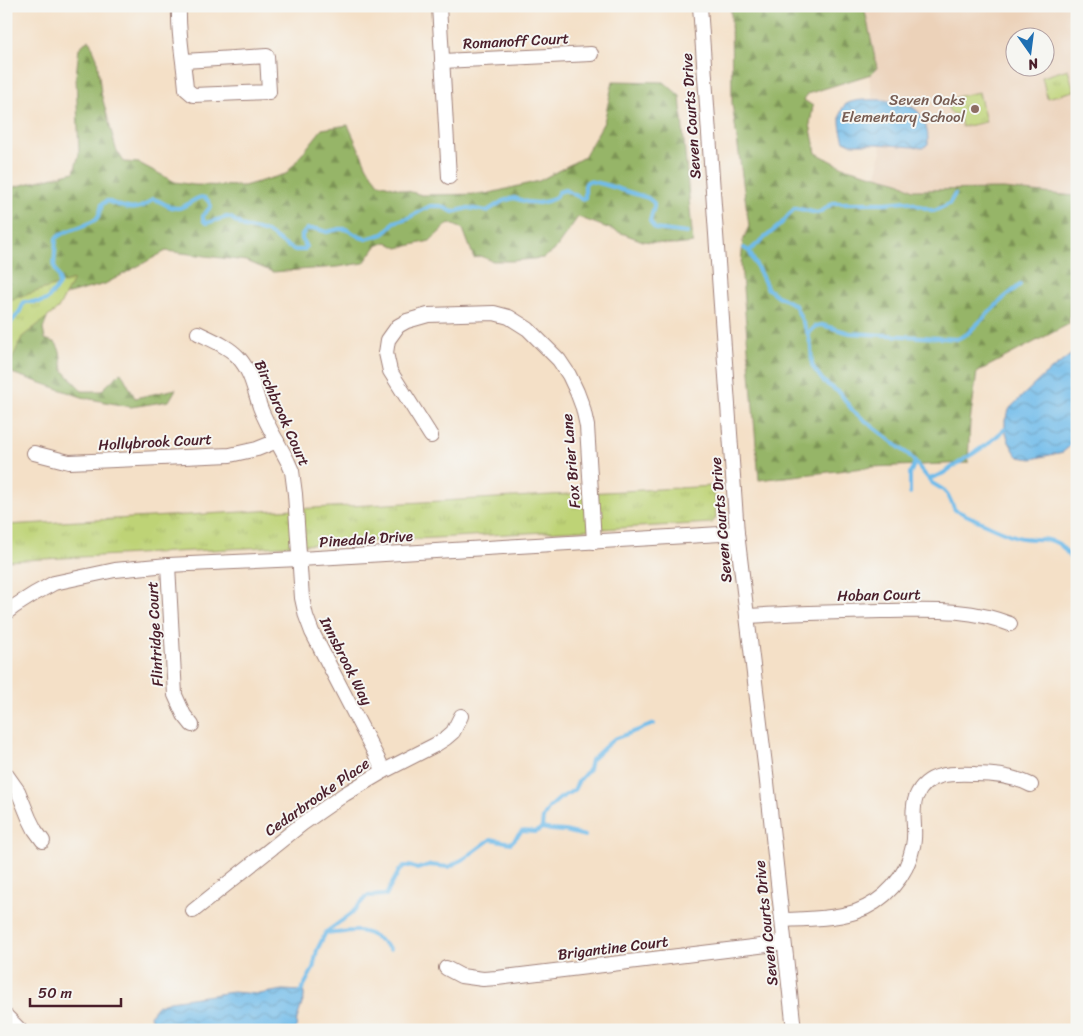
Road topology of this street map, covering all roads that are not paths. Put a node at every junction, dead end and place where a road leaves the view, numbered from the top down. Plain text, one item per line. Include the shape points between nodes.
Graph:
1 (178, 6) edge
2 (439, 6) edge
3 (700, 6) edge
4 (591, 54) dead end
5 (184, 61) junction
6 (442, 61) junction
7 (449, 176) dead end
8 (198, 333) dead end
9 (431, 436) dead end
10 (277, 440) junction
11 (34, 453) dead end
12 (737, 533) junction
13 (594, 542) junction
14 (300, 560) junction
15 (168, 565) junction
16 (6, 613) edge
17 (747, 616) junction
18 (1010, 624) dead end
19 (461, 716) dead end
20 (192, 725) dead end
21 (384, 771) junction
22 (6, 774) edge
23 (1031, 784) dead end
24 (43, 841) dead end
25 (193, 911) dead end
26 (783, 920) junction
27 (784, 943) junction
28 (446, 968) dead end
29 (6, 1016) edge
30 (20, 1030) edge
31 (794, 1030) edge

1 - 5 street
2 - 6 street, Romanoff Court
3 - 12 street, Seven Courts Drive
4 - 6 street, Romanoff Court
5 - 5 street via 186,89 193,95 270,92 267,56
6 - 7 street, Romanoff Court
8 - 10 street, Birchbrook Court via 238,356
9 - 13 street, Fox Brier Lane via 390,371 386,346 392,333 406,321 428,315 494,313 523,325 559,360 583,408 587,426
10 - 11 street, Hollybrook Court via 245,452 220,455 69,462
10 - 14 street, Birchbrook Court via 294,482
12 - 13 street, Pinedale Drive
12 - 17 street, Seven Courts Drive
13 - 14 street, Pinedale Drive
14 - 15 street, Pinedale Drive
14 - 21 street, Innsbrook Way via 302,598 312,632
15 - 16 street, Pinedale Drive via 114,570 54,583
15 - 20 street, Flintridge Court via 175,695
17 - 18 street, Hoban Court via 949,610 980,614
17 - 26 street, Seven Courts Drive
19 - 21 street, Cedarbrooke Place via 446,738
21 - 25 street, Cedarbrooke Place via 302,824
22 - 24 street
23 - 26 street via 994,774 948,774 932,779 916,797 913,849 907,867 893,887 875,902 854,912
26 - 27 street, Seven Courts Drive
27 - 28 street, Brigantine Court via 497,978 461,976
27 - 31 street, Seven Courts Drive
29 - 30 street

